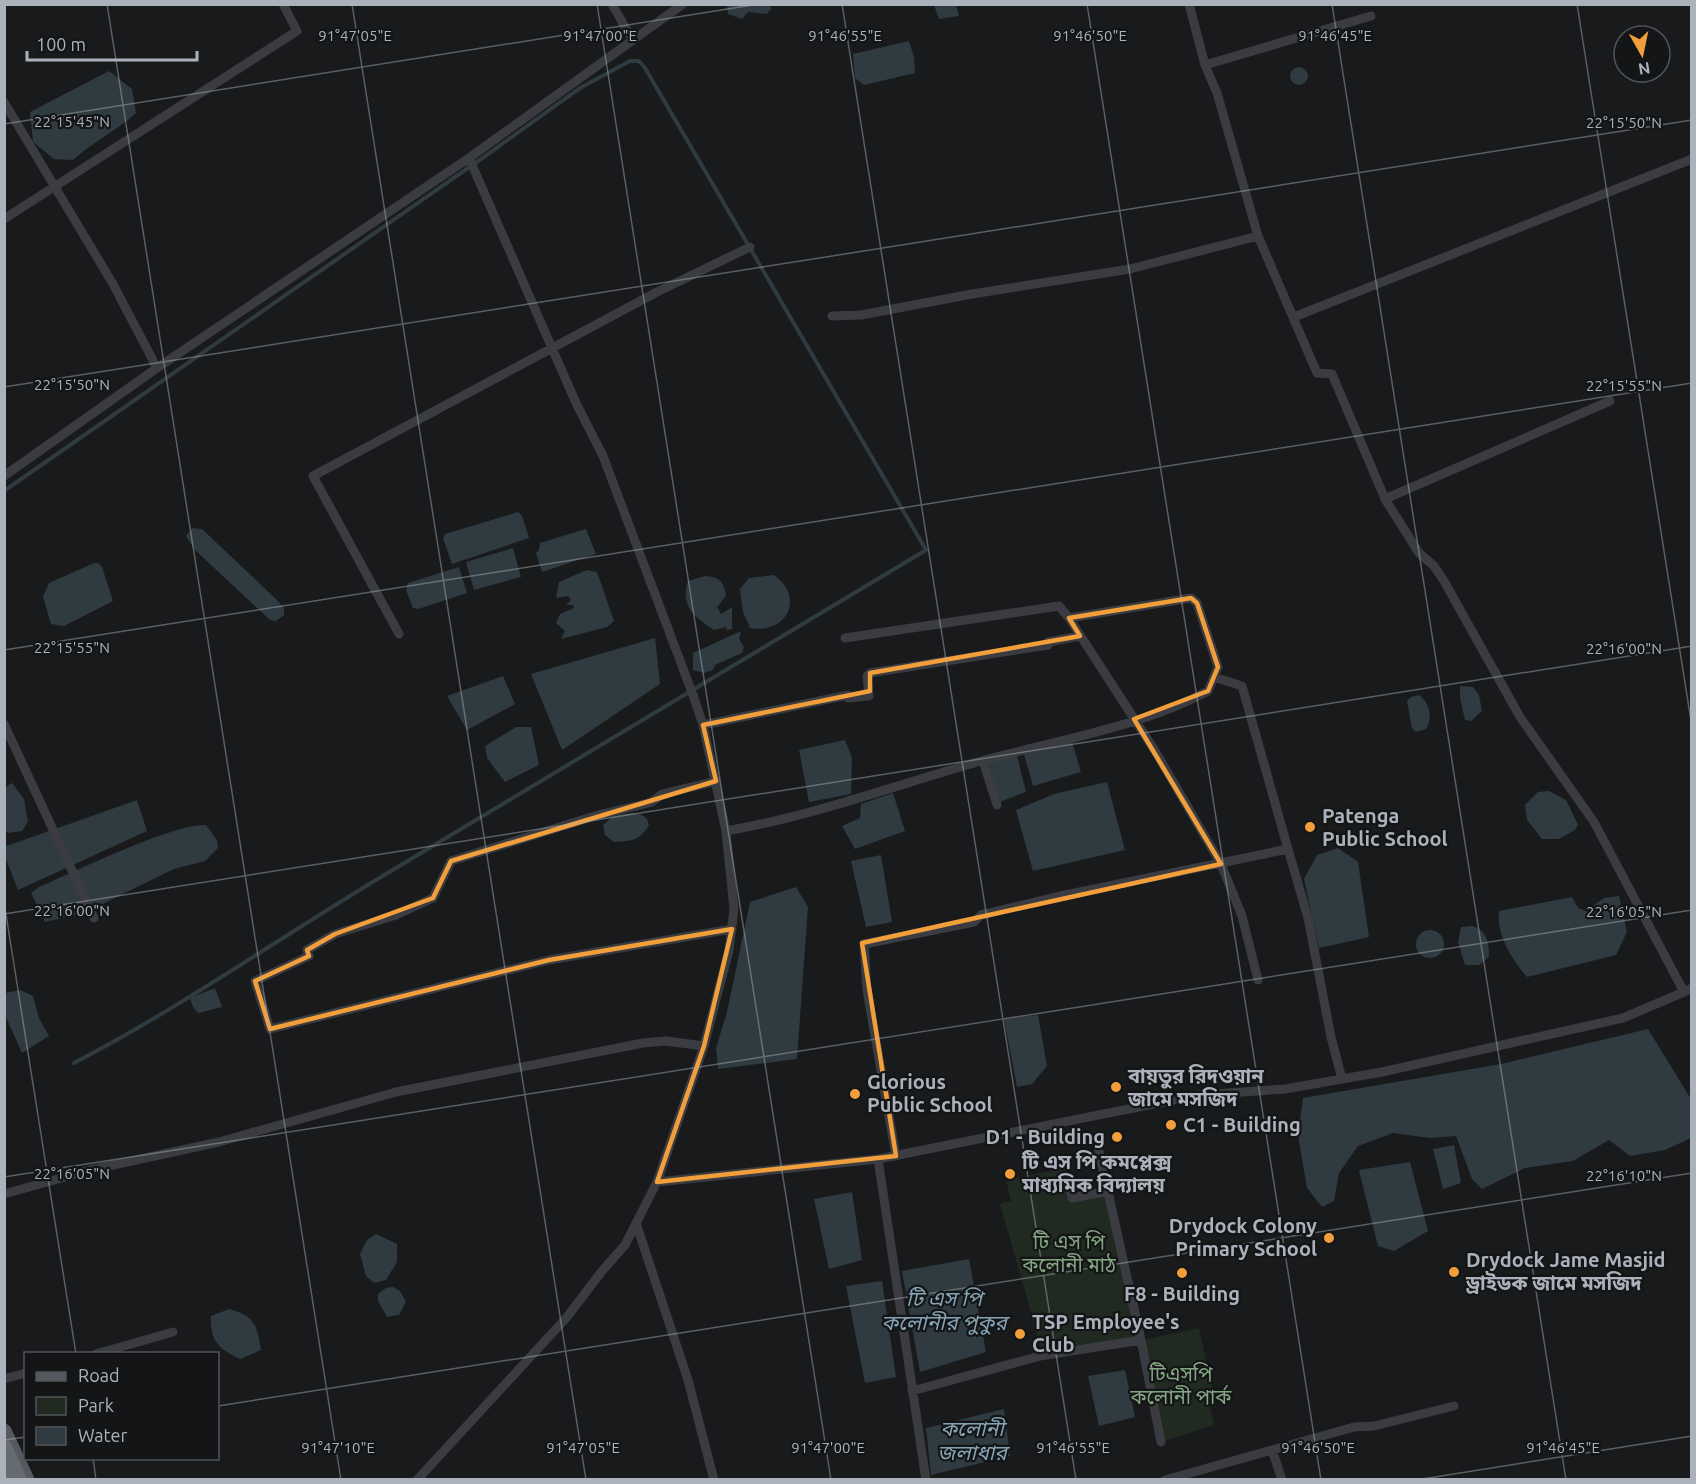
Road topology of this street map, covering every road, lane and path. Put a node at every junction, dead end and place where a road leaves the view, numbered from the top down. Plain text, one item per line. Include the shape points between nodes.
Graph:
1 (283, 4) edge
2 (612, 4) edge
3 (683, 4) edge
4 (1189, 4) edge
5 (1371, 16) dead end
6 (632, 39) junction
7 (1205, 65) junction
8 (4, 102) edge
9 (469, 158) junction
10 (1692, 159) edge
11 (55, 188) junction
12 (4, 219) edge
13 (1258, 236) junction
14 (750, 247) dead end
15 (832, 316) dead end
16 (1294, 317) junction
17 (551, 349) junction
18 (157, 368) junction
19 (1610, 401) dead end
20 (4, 476) edge
21 (1385, 499) junction
22 (1069, 618) junction
23 (399, 634) dead end
24 (1080, 636) junction
25 (845, 638) dead end
26 (1214, 676) junction
27 (1134, 719) junction
28 (4, 724) edge
29 (703, 725) junction
30 (983, 761) junction
31 (716, 780) junction
32 (997, 805) dead end
33 (726, 831) junction
34 (1288, 849) junction
35 (1221, 864) junction
36 (94, 918) dead end
37 (732, 928) junction
38 (1258, 980) dead end
39 (1688, 990) edge
40 (704, 1046) junction
41 (1342, 1079) junction
42 (1096, 1138) dead end
43 (896, 1156) junction
44 (878, 1159) junction
45 (657, 1182) junction
46 (1070, 1188) dead end
47 (1109, 1191) junction
48 (4, 1194) edge
49 (636, 1223) junction
50 (173, 1332) dead end
51 (1142, 1340) junction
52 (100, 1352) edge
53 (24, 1374) edge
54 (4, 1379) edge
55 (912, 1390) junction
56 (1454, 1406) dead end
57 (4, 1431) edge
58 (1161, 1442) dead end
59 (4, 1447) edge
60 (1272, 1450) junction
61 (19, 1479) edge
62 (27, 1479) edge
63 (417, 1479) edge
64 (714, 1479) edge
65 (926, 1479) edge
66 (1165, 1479) edge
67 (1282, 1479) edge

1 - 11 street via 297,31
2 - 6 street
3 - 6 street
4 - 7 street
5 - 7 street
6 - 9 street
7 - 13 street via 1217,93
8 - 11 street
9 - 17 street
9 - 18 street
10 - 16 street
11 - 12 street
11 - 18 street via 113,284
13 - 15 street via 1130,269 861,315
13 - 16 street
14 - 17 street
16 - 21 street via 1317,373 1332,374
17 - 23 street via 313,476
17 - 29 street via 603,456
18 - 20 street
19 - 21 street
21 - 39 street via 1419,553 1444,581 1520,717 1594,822
22 - 24 street
22 - 25 street via 1059,606
22 - 26 street via 1191,598 1197,603 1218,667
24 - 27 street
24 - 29 street via 1048,645 870,673 869,696 848,695
26 - 27 street via 1208,691 1195,698
26 - 34 street via 1242,686
27 - 30 street via 1103,731
27 - 35 street
28 - 36 street
29 - 31 street
30 - 32 street
30 - 33 street via 782,822
31 - 33 street
31 - 37 street via 451,861 433,898 396,915 335,934 307,950 309,956 255,981 270,1029 549,960
33 - 37 street via 734,909
34 - 35 street
34 - 41 street via 1308,918
35 - 38 street via 1242,916
35 - 43 street via 1065,895 981,915 975,922 864,944 867,990
37 - 40 street
39 - 41 street via 1623,1018
40 - 45 street
40 - 48 street via 666,1041 643,1043 406,1090 219,1142 90,1170
41 - 43 street via 1285,1089 1199,1095
42 - 47 street
43 - 44 street
44 - 45 street
44 - 55 street
45 - 49 street
46 - 47 street via 1072,1198
47 - 51 street
49 - 63 street via 626,1245 567,1317
49 - 64 street via 688,1380
50 - 52 street
51 - 55 street via 1040,1356
51 - 58 street
53 - 54 street
55 - 65 street
56 - 60 street via 1374,1426 1354,1427
57 - 62 main road
59 - 61 highway
60 - 66 street
60 - 67 street

